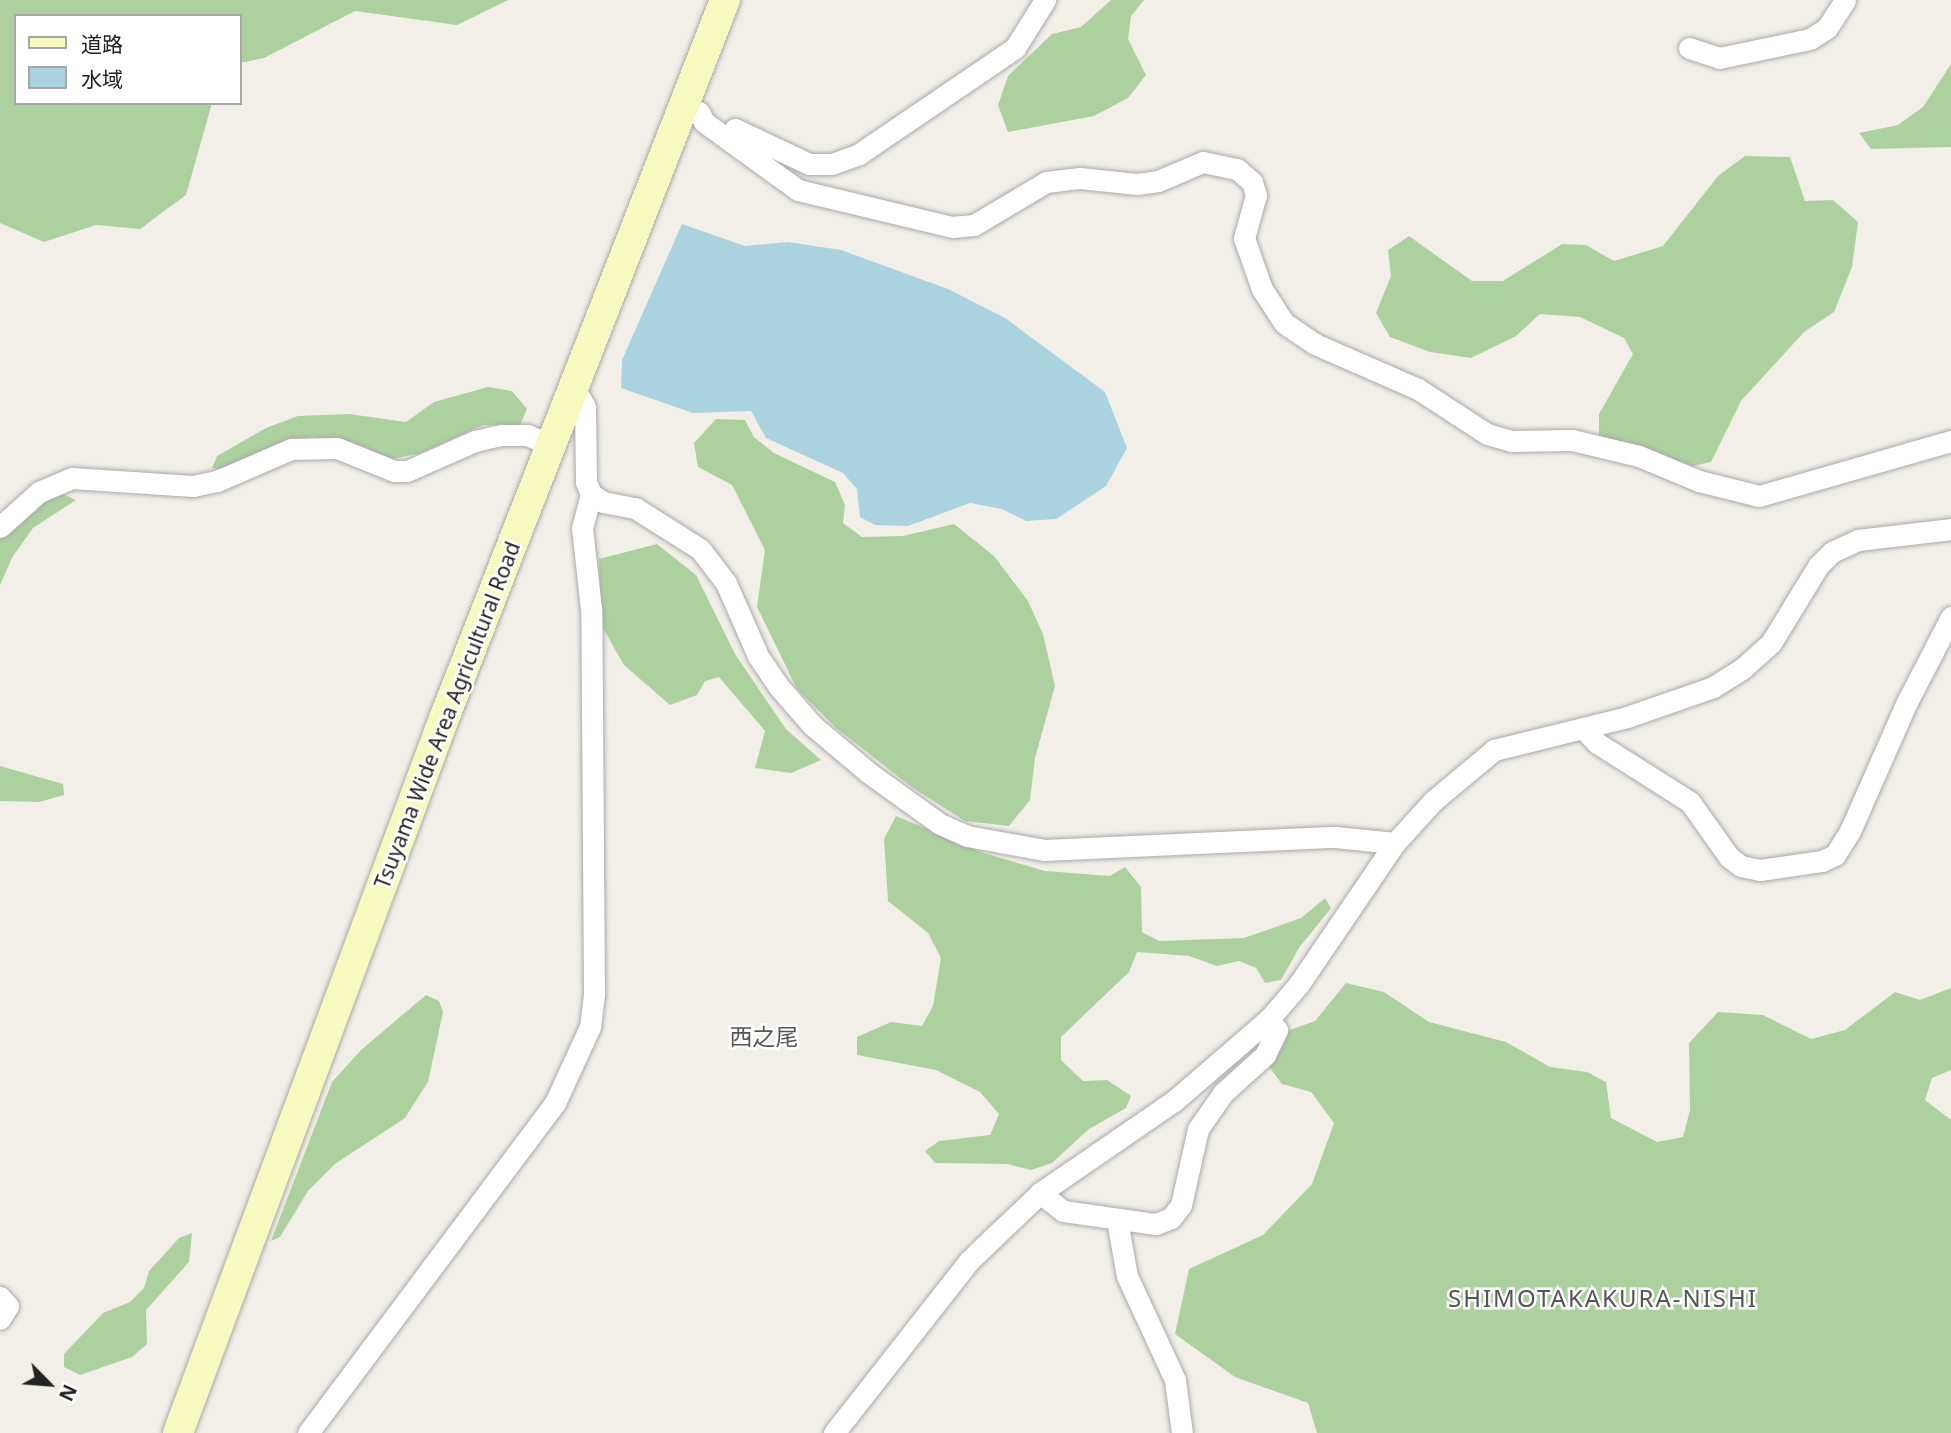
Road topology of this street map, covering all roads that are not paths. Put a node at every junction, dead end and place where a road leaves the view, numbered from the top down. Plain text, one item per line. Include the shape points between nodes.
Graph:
1 (725, 0) edge
2 (1045, 0) edge
3 (1846, 0) edge
4 (1689, 48) dead end
5 (691, 109) junction
6 (575, 389) junction
7 (1951, 441) edge
8 (551, 445) junction
9 (592, 494) junction
10 (0, 527) edge
11 (1951, 529) edge
12 (1951, 617) edge
13 (1583, 728) junction
14 (1395, 843) junction
15 (1269, 1019) junction
16 (1040, 1193) junction
17 (1117, 1220) junction
18 (0, 1297) edge
19 (0, 1319) edge
20 (178, 1433) edge
21 (308, 1433) edge
22 (834, 1433) edge
23 (1182, 1433) edge

1 - 5 street, Tsuyama Wide Area Agricultural Road
2 - 5 street via 1016,48 859,154 832,164 809,164
3 - 4 street via 1827,28 1810,39 1719,58
5 - 6 street, Tsuyama Wide Area Agricultural Road
5 - 7 street via 797,190 952,227 974,225 1046,182 1080,178 1137,184 1158,181 1203,162 1237,169 1252,182 1256,195 1244,238 1262,289 1284,323 1315,344 1418,388 1487,434 1511,441 1581,443 1759,496
6 - 8 street, Tsuyama Wide Area Agricultural Road
6 - 9 street via 585,407 586,482
8 - 10 street via 527,435 502,435 475,441 407,471 394,471 337,449 290,449 217,481 193,486 72,478 38,492
8 - 20 street, Tsuyama Wide Area Agricultural Road via 440,729
9 - 14 street via 603,502 635,508 701,549 726,583 758,656 812,724 869,773 940,824 967,836 1044,850 1335,837
9 - 21 street via 583,528 591,609 594,993 590,1027 555,1103
11 - 13 street via 1858,540 1832,552 1818,566 1770,643 1742,669 1713,687
12 - 13 street via 1907,702 1850,831 1835,855 1822,861 1760,870 1741,866 1729,857 1690,802 1597,743
13 - 14 street via 1494,750 1433,801
14 - 15 street via 1299,984
15 - 16 street via 1150,1119 1122,1133
15 - 17 street via 1277,1030 1265,1055 1223,1093 1198,1129 1181,1205 1171,1218 1156,1223
16 - 17 street via 1063,1211
16 - 22 street via 970,1261
17 - 23 street via 1127,1276 1175,1380
18 - 19 street via 8,1306

